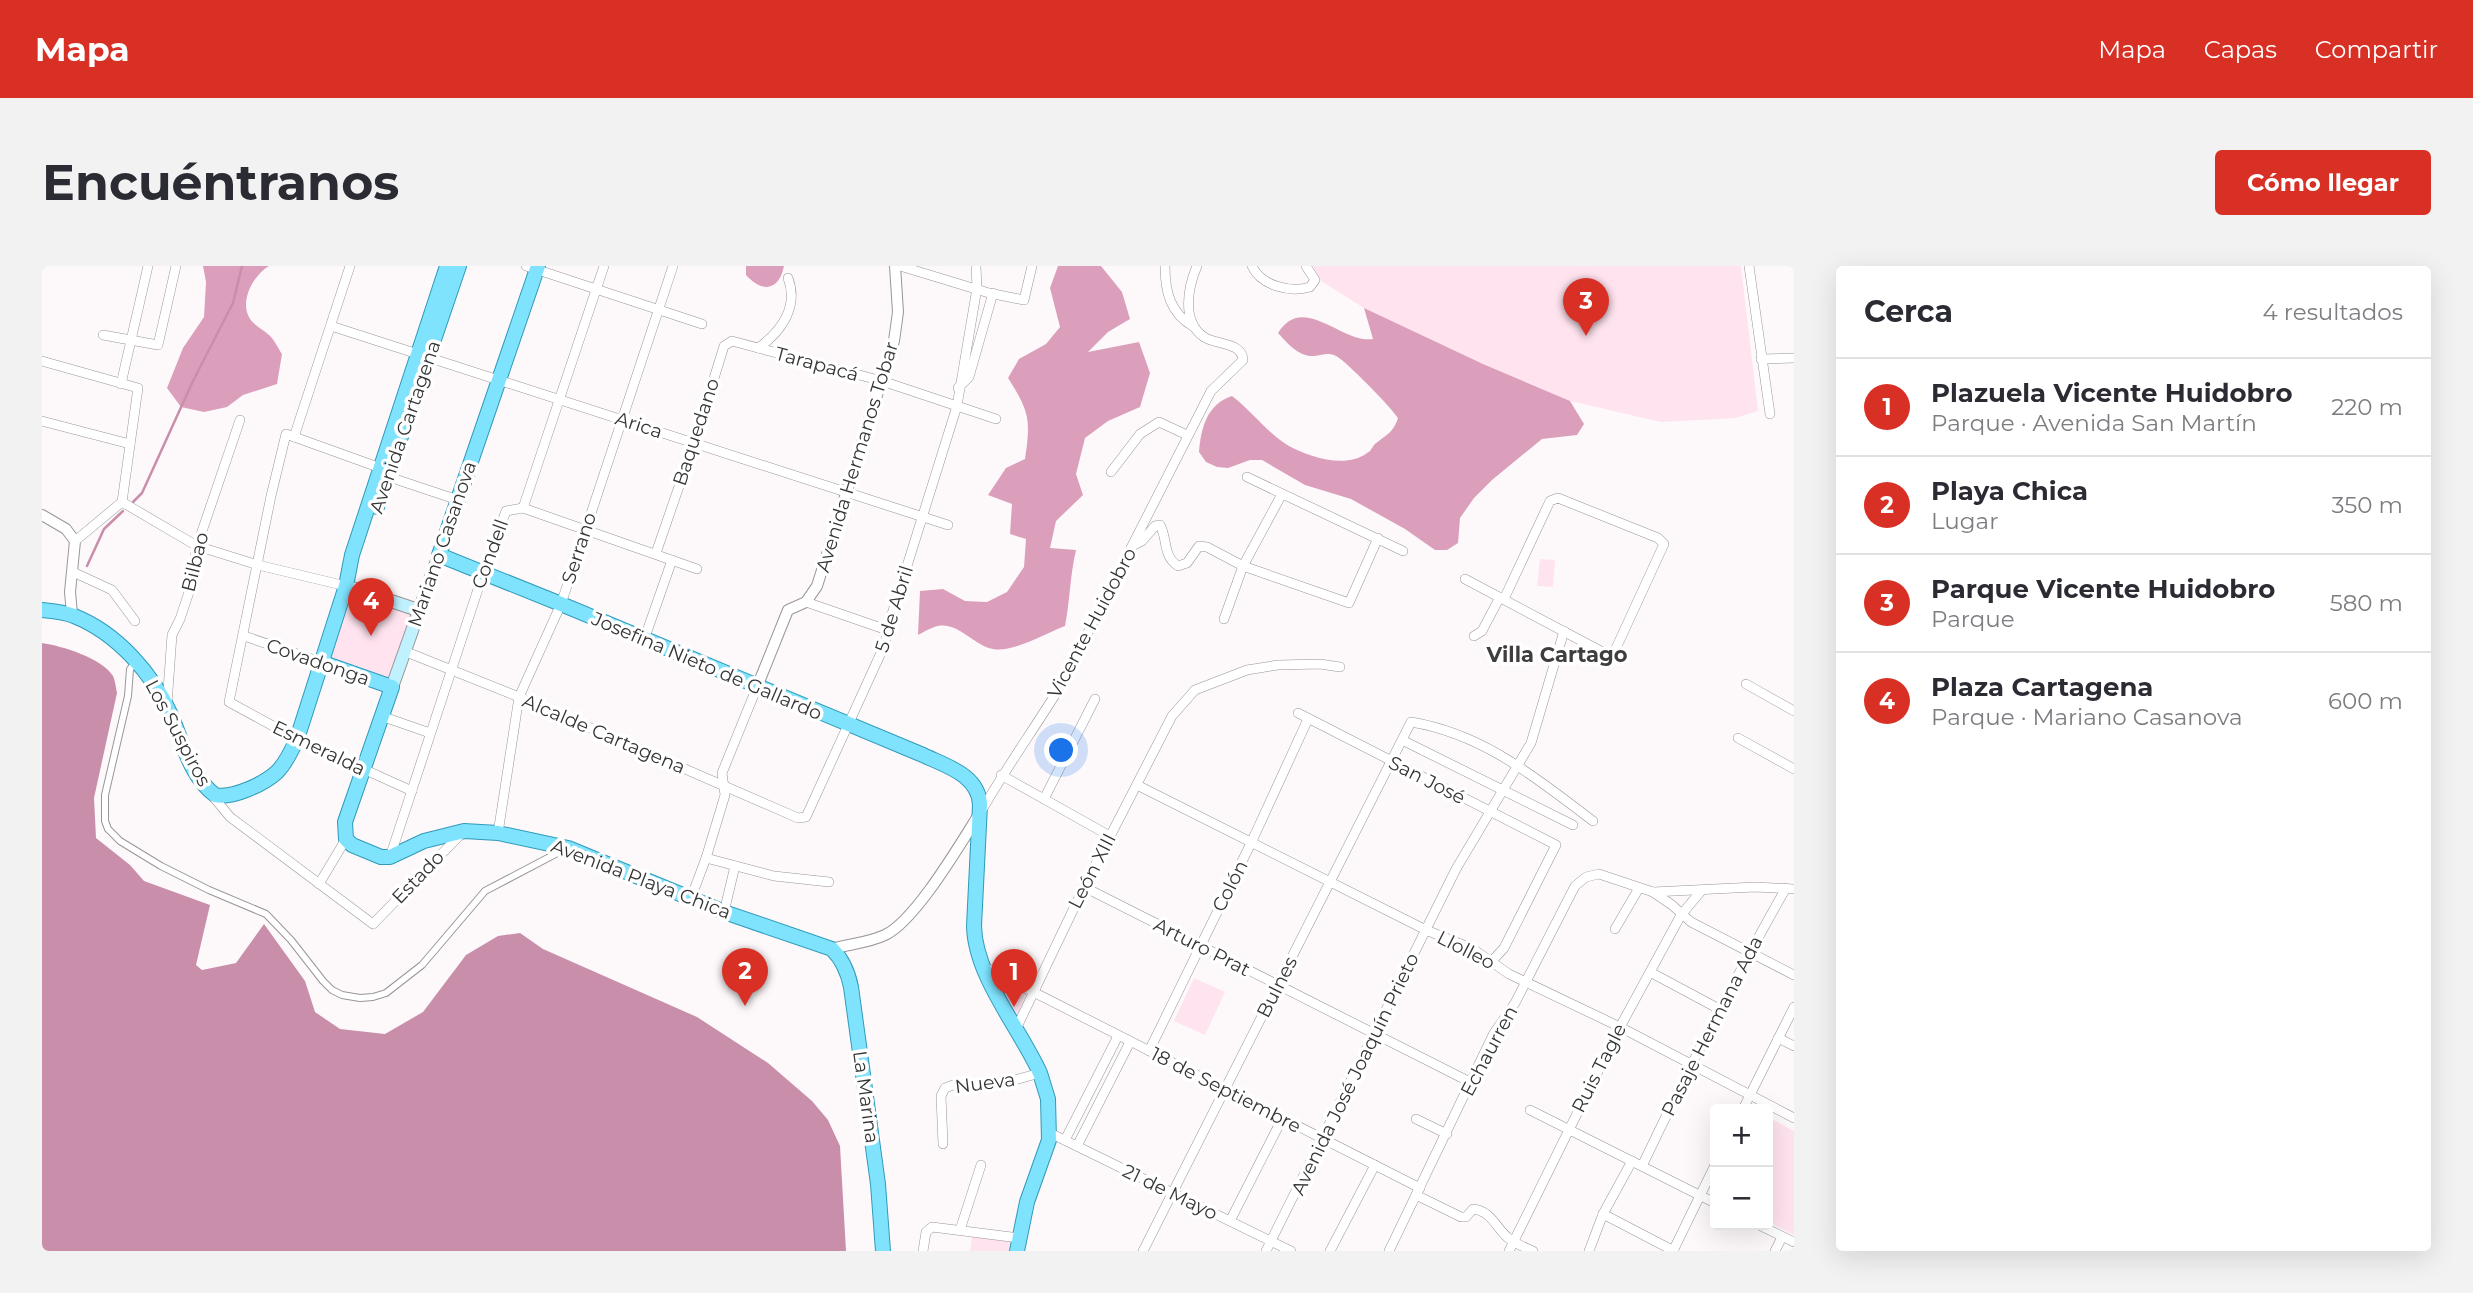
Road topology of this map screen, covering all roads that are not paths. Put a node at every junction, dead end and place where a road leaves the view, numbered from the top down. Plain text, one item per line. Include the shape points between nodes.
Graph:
1 (148, 266) edge
2 (176, 266) edge
3 (351, 266) edge
4 (447, 266) edge
5 (459, 266) edge
6 (604, 266) edge
7 (673, 266) edge
8 (898, 266) edge
9 (979, 266) edge
10 (1032, 266) edge
11 (1165, 266) edge
12 (1197, 266) edge
13 (1252, 266) edge
14 (1306, 266) edge
15 (1749, 266) edge
16 (533, 267) edge
17 (788, 278) dead end
18 (977, 288) junction
19 (596, 289) junction
20 (993, 293) junction
21 (659, 310) junction
22 (702, 324) dead end
23 (331, 326) junction
24 (1196, 328) junction
25 (103, 335) dead end
26 (131, 341) junction
27 (758, 348) junction
28 (423, 355) junction
29 (1794, 358) edge
30 (1761, 359) junction
31 (42, 361) edge
32 (499, 380) junction
33 (882, 382) junction
34 (121, 384) junction
35 (958, 388) junction
36 (560, 399) junction
37 (957, 407) junction
38 (1769, 414) dead end
39 (996, 419) dead end
40 (240, 420) dead end
41 (622, 420) junction
42 (42, 421) edge
43 (290, 435) junction
44 (1187, 435) junction
45 (694, 443) junction
46 (130, 444) junction
47 (1111, 472) dead end
48 (384, 473) junction
49 (1247, 477) dead end
50 (847, 493) junction
51 (1282, 494) junction
52 (458, 500) junction
53 (122, 502) junction
54 (523, 508) junction
55 (42, 515) edge
56 (922, 517) junction
57 (948, 525) dead end
58 (586, 529) junction
59 (1378, 538) junction
60 (75, 541) junction
61 (1134, 545) junction
62 (197, 546) junction
63 (1403, 551) dead end
64 (656, 553) junction
65 (439, 555) junction
66 (671, 560) junction
67 (258, 565) junction
68 (1243, 566) junction
69 (697, 569) dead end
70 (73, 572) junction
71 (482, 573) junction
72 (1465, 579) dead end
73 (346, 586) junction
74 (1502, 598) junction
75 (806, 602) junction
76 (561, 604) junction
77 (42, 610) edge
78 (418, 610) junction
79 (72, 614) junction
80 (1224, 619) dead end
81 (135, 621) dead end
82 (887, 630) junction
83 (1564, 631) junction
84 (244, 636) junction
85 (1474, 636) dead end
86 (644, 640) junction
87 (404, 651) junction
88 (136, 662) junction
89 (321, 662) junction
90 (1340, 667) dead end
91 (451, 670) junction
92 (1746, 684) dead end
93 (391, 687) junction
94 (758, 687) junction
95 (1794, 696) edge
96 (519, 697) junction
97 (1095, 699) dead end
98 (167, 707) junction
99 (1791, 709) edge
100 (1298, 713) dead end
101 (381, 716) junction
102 (1308, 719) junction
103 (849, 725) junction
104 (430, 733) junction
105 (1738, 738) dead end
106 (297, 739) junction
107 (1402, 740) junction
108 (1391, 762) junction
109 (1519, 765) junction
110 (1794, 769) edge
111 (363, 770) junction
112 (1002, 775) junction
113 (1137, 785) junction
114 (723, 786) junction
115 (208, 790) junction
116 (1504, 790) junction
117 (412, 791) junction
118 (1044, 799) junction
119 (1489, 812) junction
120 (979, 816) junction
121 (802, 819) joint
122 (1593, 821) dead end
123 (1573, 825) dead end
124 (464, 831) junction
125 (498, 832) junction
126 (1110, 836) junction
127 (346, 839) junction
128 (1252, 841) junction
129 (568, 848) junction
130 (390, 857) junction
131 (706, 858) junction
132 (735, 866) junction
133 (1331, 881) junction
134 (829, 882) dead end
135 (319, 884) junction
136 (1084, 887) junction
137 (1639, 888) junction
138 (1790, 889) edge
139 (1701, 891) junction
140 (1653, 892) junction
141 (691, 898) junction
142 (723, 912) junction
143 (1681, 915) junction
144 (373, 924) joint
145 (1615, 929) dead end
146 (1426, 930) junction
147 (1200, 946) junction
148 (832, 949) junction
149 (1749, 952) junction
150 (1492, 961) junction
151 (983, 967) junction
152 (1650, 972) junction
153 (1794, 975) edge
154 (1525, 982) junction
155 (1278, 986) junction
156 (1032, 993) junction
157 (1794, 1007) edge
158 (1721, 1010) junction
159 (1620, 1027) junction
160 (1016, 1029) junction
161 (1374, 1034) junction
162 (1118, 1036) junction
163 (1778, 1038) junction
164 (1130, 1042) junction
165 (1794, 1046) edge
166 (1149, 1051) junction
167 (1691, 1064) junction
168 (1040, 1073) junction
169 (1470, 1082) junction
170 (1225, 1090) junction
171 (1751, 1094) junction
172 (1746, 1104) edge
173 (1530, 1110) dead end
174 (1794, 1118) edge
175 (1282, 1119) junction
176 (1416, 1119) dead end
177 (1568, 1129) junction
178 (1050, 1133) junction
179 (1447, 1134) junction
180 (1322, 1139) junction
181 (1065, 1140) junction
182 (943, 1144) dead end
183 (1077, 1146) junction
184 (1632, 1161) junction
185 (981, 1165) dead end
186 (1375, 1166) junction
187 (1642, 1166) junction
188 (1714, 1167) edge
189 (1418, 1192) junction
190 (1172, 1193) junction
191 (1700, 1195) junction
192 (1710, 1200) edge
193 (1603, 1214) junction
194 (1230, 1221) junction
195 (960, 1230) junction
196 (1769, 1230) edge
197 (1783, 1237) junction
198 (1271, 1241) junction
199 (1794, 1242) edge
200 (1018, 1245) edge
201 (1511, 1247) edge
202 (883, 1251) edge
203 (923, 1251) edge
204 (1143, 1251) edge
205 (1266, 1251) edge
206 (1291, 1251) edge
207 (1329, 1251) edge
208 (1389, 1251) edge
209 (1533, 1251) edge
210 (1589, 1251) edge
211 (1673, 1251) edge
212 (1775, 1251) edge

1 - 26 street
2 - 26 street via 158,345
3 - 23 street
4 - 28 main road, Avenida Cartagena
5 - 28 main road, Avenida Cartagena
6 - 19 street, Condell
7 - 21 street, Serrano
8 - 18 street
8 - 33 street, Avenida Hermanos Tobar via 897,325
9 - 18 street, 5 de Abril
10 - 20 street via 1024,300
11 - 24 street via 1171,304
12 - 24 street via 1189,295
13 - 14 street via 1265,281 1302,289 1315,280
15 - 30 street
16 - 19 street
16 - 32 main road, Mariano Casanova
17 - 27 street via 791,298 787,314 774,337
18 - 20 street
18 - 35 street, 5 de Abril
19 - 21 street
19 - 36 street, Condell
20 - 35 street, 5 de Abril via 969,377
21 - 22 street
21 - 41 street, Serrano
23 - 28 street, Arica
23 - 43 street
24 - 44 street, Vicente Huidobro via 1209,339 1238,349 1243,360 1211,391
25 - 26 street
26 - 34 street
27 - 33 street, Tarapacá
27 - 45 street, Baquedano via 732,341 724,346
28 - 32 street, Arica
28 - 48 main road, Avenida Cartagena
29 - 30 street
30 - 38 street
31 - 34 street
32 - 36 street, Arica
32 - 52 main road, Mariano Casanova
33 - 37 street, Tarapacá
33 - 50 street, Avenida Hermanos Tobar
34 - 46 street via 138,388
35 - 37 street, 5 de Abril
36 - 41 street, Arica
36 - 54 street, Condell
37 - 39 street, Tarapacá
37 - 56 street, 5 de Abril
40 - 62 street, Bilbao
41 - 45 street, Arica
41 - 58 street, Serrano
42 - 46 street
43 - 48 street
43 - 67 street via 271,496
44 - 47 street via 1159,422 1140,434
44 - 61 street, Vicente Huidobro
45 - 50 street, Arica
45 - 64 street, Baquedano
46 - 53 street
48 - 52 street
48 - 73 main road, Avenida Cartagena via 359,559
49 - 51 street
50 - 56 street, Arica
50 - 75 street, Avenida Hermanos Tobar via 817,586
51 - 59 street
51 - 68 street
52 - 65 main road, Mariano Casanova
53 - 60 street
53 - 62 street
54 - 58 street
54 - 71 street, Condell via 503,514
55 - 60 street via 66,529
56 - 57 street, Arica
56 - 82 street, 5 de Abril
58 - 64 street
58 - 76 street, Serrano
59 - 63 street
59 - 68 street via 1349,603
60 - 70 street
61 - 68 street via 1160,525 1167,555 1178,566 1187,563 1199,546
61 - 112 street, Vicente Huidobro via 1060,687
62 - 67 street
62 - 98 street, Bilbao via 188,592 169,644
64 - 66 street
65 - 71 main road, Josefina Nieto de Gallardo
65 - 78 main road, Mariano Casanova
66 - 69 street
66 - 86 street
67 - 73 street
67 - 84 street
68 - 80 street
70 - 79 street
70 - 81 street via 112,590
71 - 76 main road, Josefina Nieto de Gallardo
71 - 91 street, Condell
72 - 74 street
73 - 78 main road
73 - 89 main road, Avenida Cartagena
74 - 83 street
74 - 83 street via 1550,501 1559,498 1664,544 1612,657
74 - 85 street
75 - 82 street
75 - 94 street, Avenida Hermanos Tobar via 788,610
76 - 86 main road, Josefina Nieto de Gallardo
76 - 96 street, Serrano
77 - 79 main road, Los Suspiros
78 - 87 main road, Mariano Casanova
79 - 88 main road, Los Suspiros via 106,635
82 - 103 street, 5 de Abril
83 - 109 street, Avenida José Joaquín Prieto via 1531,743
84 - 89 street, Covadonga
84 - 106 street, Esmeralda via 229,702
86 - 94 main road, Josefina Nieto de Gallardo
87 - 91 street, Alcalde Cartagena
87 - 93 main road, Mariano Casanova
88 - 98 main road, Los Suspiros
88 - 129 street via 130,668 105,795 105,821 120,841 162,866 266,914 323,981 342,995 360,998 386,993 422,965 485,891
89 - 93 main road, Covadonga
89 - 106 main road, Avenida Cartagena
90 - 113 street, León XIII via 1320,664 1247,670 1195,690 1172,716
91 - 96 street, Alcalde Cartagena
91 - 104 street, Condell
92 - 99 street
93 - 101 main road, Mariano Casanova
94 - 103 main road, Josefina Nieto de Gallardo
94 - 114 street via 722,773
95 - 99 street
96 - 114 street, Alcalde Cartagena
96 - 125 street, Serrano
97 - 118 street
98 - 115 main road, Los Suspiros via 189,760
100 - 102 street, San José
101 - 104 street
101 - 111 main road, Mariano Casanova
102 - 108 street, San José
102 - 128 street, Colón
103 - 120 main road, Josefina Nieto de Gallardo via 960,773 972,782 980,799
103 - 121 street, 5 de Abril
104 - 117 street, Condell
105 - 110 street
106 - 111 street, Esmeralda
106 - 115 main road, Avenida Cartagena via 285,762 268,778 227,797
107 - 108 street, Bulnes
107 - 109 street, Bulnes via 1411,722 1445,730
107 - 116 street
108 - 119 street, San José
108 - 133 street, Bulnes
109 - 116 street, Avenida José Joaquín Prieto
109 - 122 street
111 - 117 street, Esmeralda
111 - 127 main road, Mariano Casanova via 345,822
112 - 118 street
112 - 120 street, Vicente Huidobro
113 - 126 street, León XIII
113 - 128 street, Llolleo
114 - 121 street, Alcalde Cartagena
114 - 131 street via 725,795
115 - 135 street, Los Suspiros via 230,817
116 - 119 street, Avenida José Joaquín Prieto
116 - 123 street
117 - 130 street, Condell
118 - 126 street
119 - 146 street, Avenida José Joaquín Prieto
119 - 150 street, San José via 1556,845 1504,948
120 - 148 street, Vicente Huidobro via 930,889 894,930
120 - 151 main road via 974,926
124 - 125 main road, Avenida Playa Chica
124 - 130 main road, Avenida Playa Chica via 424,841
124 - 144 street, Estado
125 - 129 main road, Avenida Playa Chica
126 - 136 street, León XIII
127 - 130 main road via 361,850
127 - 135 street
128 - 133 street, Llolleo
128 - 147 street, Colón
129 - 141 main road, Avenida Playa Chica
131 - 132 street
131 - 141 street
132 - 134 street via 774,877
132 - 142 street
133 - 146 street, Llolleo
133 - 155 street, Bulnes
135 - 144 street, Los Suspiros
136 - 147 street, Arturo Prat
136 - 156 street, León XIII
137 - 140 street
137 - 145 street
137 - 154 street, Echaurren via 1609,875 1590,875 1575,886
138 - 139 street
138 - 149 street, Pasaje Hermana Ada
139 - 140 street
139 - 143 street, Ruis Tagle
140 - 143 street
141 - 142 main road, Avenida Playa Chica
142 - 148 main road, Avenida Playa Chica
143 - 149 street
143 - 152 street, Ruis Tagle
146 - 150 street, Llolleo
146 - 161 street, Avenida José Joaquín Prieto
147 - 155 street, Arturo Prat
147 - 166 street, Colón
148 - 202 main road, La Marina via 850,979
149 - 153 street
149 - 158 street, Pasaje Hermana Ada
150 - 154 street, Llolleo
151 - 156 street, 18 de Septiembre
151 - 160 main road
152 - 158 street
152 - 159 street, Ruis Tagle
154 - 159 street, Llolleo
154 - 169 street, Echaurren
155 - 161 street, Arturo Prat
155 - 170 street, Bulnes
156 - 160 street, León XIII
156 - 162 street, 18 de Septiembre
157 - 163 street
158 - 167 street, Pasaje Hermana Ada
159 - 167 street, Llolleo
159 - 177 street, Ruis Tagle
160 - 168 main road
161 - 169 street, Arturo Prat
161 - 180 street, Avenida José Joaquín Prieto
162 - 164 street, 18 de Septiembre
162 - 181 street
163 - 165 street
163 - 171 street
164 - 166 street, 18 de Septiembre
164 - 183 street
166 - 170 street, 18 de Septiembre
167 - 171 street, Llolleo
167 - 187 street, Pasaje Hermana Ada
168 - 178 main road via 1048,1099
168 - 182 street, Nueva via 1004,1083 947,1087 941,1096
169 - 179 street, Echaurren
170 - 175 street, 18 de Septiembre
170 - 190 street, Bulnes
171 - 172 street
171 - 174 street, Llolleo
173 - 177 street
175 - 180 street, 18 de Septiembre
175 - 194 street
176 - 179 street
177 - 184 street
177 - 201 street, Ruis Tagle
178 - 181 street, 21 de Mayo
178 - 200 main road
179 - 189 street, Echaurren
180 - 186 street, 18 de Septiembre
180 - 198 street, Avenida José Joaquín Prieto
181 - 183 street, 21 de Mayo
183 - 190 street, 21 de Mayo
184 - 187 street
184 - 193 street
185 - 195 street
186 - 189 street, 18 de Septiembre
186 - 207 street
187 - 191 street
188 - 191 street
189 - 201 street, 18 de Septiembre via 1461,1217 1473,1209 1483,1211
189 - 208 street, Echaurren
190 - 194 street, 21 de Mayo
190 - 204 street, Bulnes
191 - 192 street
191 - 211 street
193 - 210 street
193 - 211 street
194 - 198 street, 21 de Mayo
195 - 200 street
195 - 203 street via 930,1228
196 - 197 street
197 - 199 street
197 - 212 street
198 - 205 street, Avenida José Joaquín Prieto
198 - 206 street, 21 de Mayo
201 - 209 street, 18 de Septiembre

